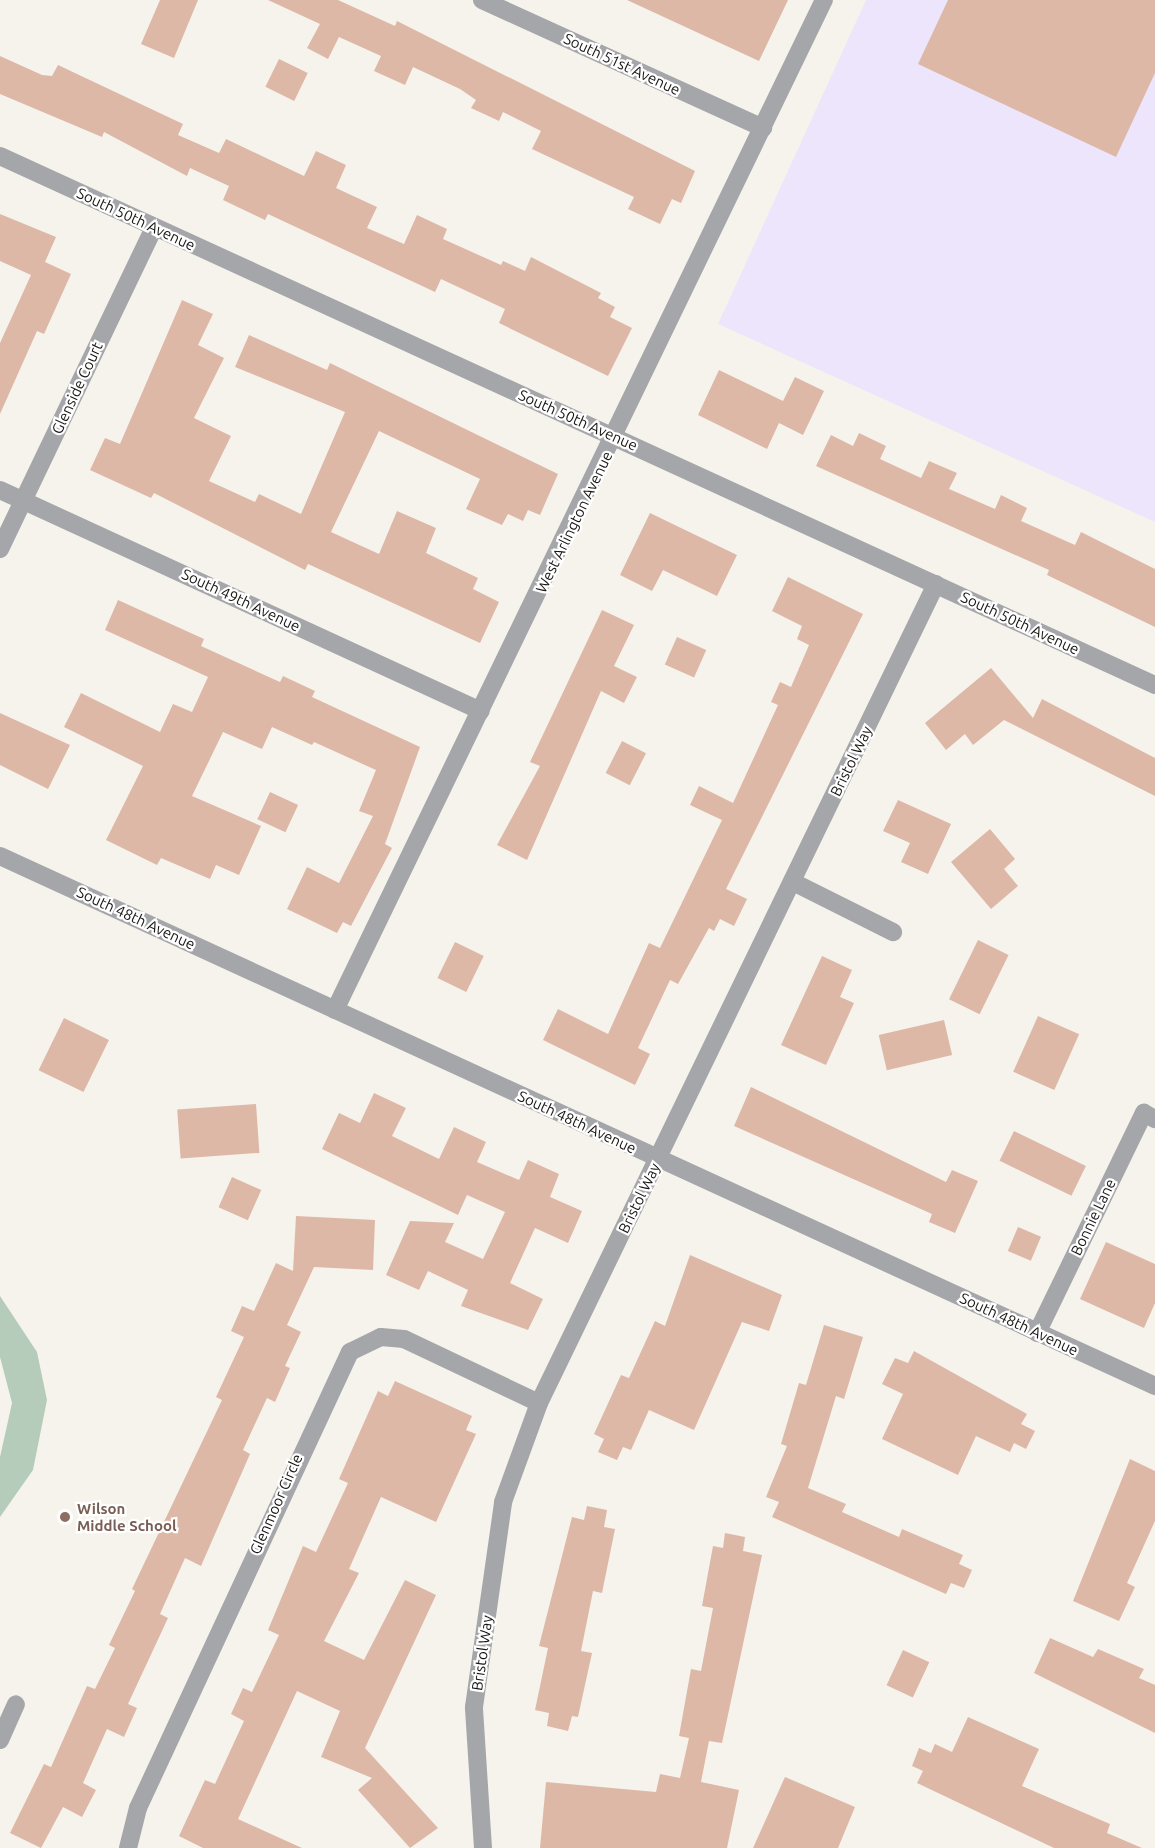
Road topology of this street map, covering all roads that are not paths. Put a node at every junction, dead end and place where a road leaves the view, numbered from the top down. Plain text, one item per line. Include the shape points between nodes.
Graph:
1 (482, 0) edge
2 (824, 0) edge
3 (763, 128) junction
4 (0, 156) edge
5 (153, 227) junction
6 (615, 437) junction
7 (0, 490) edge
8 (23, 500) junction
9 (0, 549) edge
10 (936, 584) junction
11 (1155, 685) edge
12 (481, 711) junction
13 (0, 856) edge
14 (793, 882) junction
15 (893, 932) dead end
16 (336, 1010) junction
17 (1155, 1119) edge
18 (657, 1159) junction
19 (1038, 1333) junction
20 (1155, 1386) edge
21 (539, 1403) junction
22 (16, 1704) dead end
23 (0, 1740) edge
24 (128, 1848) edge
25 (483, 1848) edge

1 - 3 street, South 51st Avenue
2 - 3 street, West Arlington Avenue
3 - 6 street, West Arlington Avenue
4 - 5 street, South 50th Avenue
5 - 6 street, South 50th Avenue
5 - 8 street, Glenside Court
6 - 10 street, South 50th Avenue
6 - 12 street, West Arlington Avenue
7 - 8 street, South 49th Avenue
8 - 9 street, Glenside Court
8 - 12 street, South 49th Avenue
10 - 11 street, South 50th Avenue
10 - 14 street, Bristol Way
12 - 16 street, West Arlington Avenue
13 - 16 street, South 48th Avenue
14 - 15 street
14 - 18 street, Bristol Way
16 - 18 street, South 48th Avenue
17 - 19 street, Bonnie Lane via 1144,1113
18 - 19 street, South 48th Avenue
18 - 21 street, Bristol Way
19 - 20 street, South 48th Avenue
21 - 24 street, Glenmoor Circle via 404,1340 381,1338 350,1352 138,1808
21 - 25 street, Bristol Way via 503,1502 474,1707
22 - 23 street

